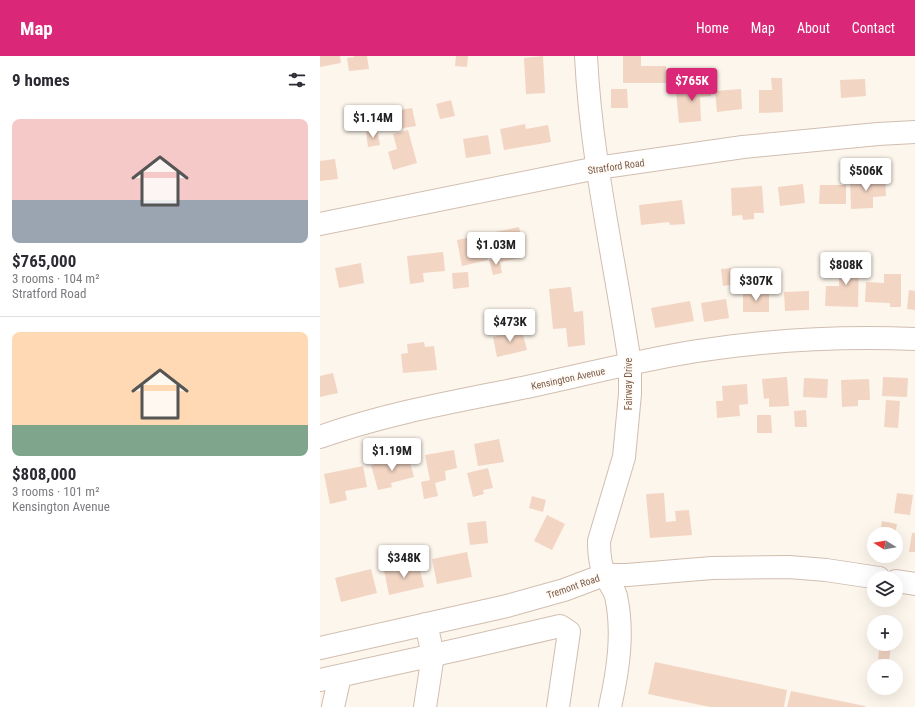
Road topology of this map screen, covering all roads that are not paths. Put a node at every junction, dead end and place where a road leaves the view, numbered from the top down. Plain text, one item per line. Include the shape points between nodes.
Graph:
1 (586, 56) edge
2 (915, 132) edge
3 (597, 168) junction
4 (320, 224) edge
5 (915, 339) edge
6 (630, 364) junction
7 (320, 437) edge
8 (604, 575) junction
9 (867, 576) edge
10 (903, 582) edge
11 (915, 584) edge
12 (426, 624) junction
13 (330, 646) edge
14 (433, 655) junction
15 (335, 676) edge
16 (333, 707) edge
17 (425, 707) edge
18 (558, 707) edge
19 (610, 707) edge

1 - 3 street, Fairway Drive via 588,101
2 - 3 street, Stratford Road via 743,147
3 - 4 street, Stratford Road
3 - 6 street, Fairway Drive
5 - 6 street, Kensington Avenue via 872,337 777,341 696,351
6 - 7 street, Kensington Avenue via 411,411
6 - 8 street, Fairway Drive via 624,456 599,541
8 - 9 street, Tremont Road via 712,568 789,567
8 - 12 street, Tremont Road via 564,590 507,606
8 - 19 street, Fairway Drive via 616,595 619,627 619,659
10 - 11 street
12 - 13 street, Tremont Road
12 - 14 street
13 - 15 street
14 - 15 street
14 - 17 street
14 - 18 street via 560,626 569,632
15 - 16 street

